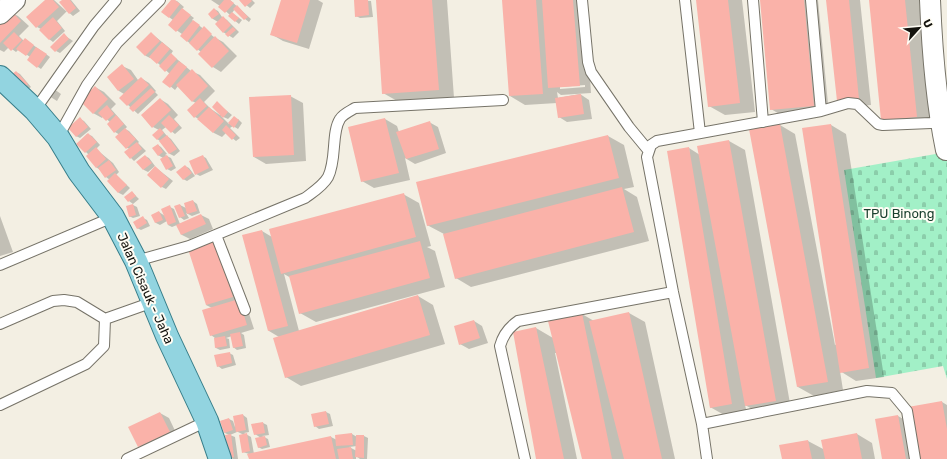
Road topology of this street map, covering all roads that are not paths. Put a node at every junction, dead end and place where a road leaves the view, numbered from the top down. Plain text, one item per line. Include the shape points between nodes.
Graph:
1 (15, 0) edge
2 (116, 0) edge
3 (160, 0) edge
4 (582, 0) edge
5 (685, 0) edge
6 (753, 0) edge
7 (811, 0) edge
8 (930, 0) edge
9 (0, 14) edge
10 (0, 77) edge
11 (503, 100) dead end
12 (35, 110) junction
13 (821, 111) junction
14 (940, 121) junction
15 (763, 122) junction
16 (700, 133) junction
17 (58, 138) junction
18 (648, 150) junction
19 (946, 153) edge
20 (113, 216) junction
21 (216, 235) junction
22 (136, 261) junction
23 (0, 265) edge
24 (673, 292) junction
25 (154, 302) junction
26 (244, 310) dead end
27 (105, 319) junction
28 (0, 324) edge
29 (0, 405) edge
30 (207, 421) junction
31 (702, 424) junction
32 (127, 459) edge
33 (220, 459) edge
34 (525, 459) edge
35 (707, 459) edge
36 (915, 459) edge

1 - 9 street
2 - 12 lane via 94,26
3 - 17 lane via 117,43 87,85
4 - 18 lane via 591,72
5 - 16 lane
6 - 15 lane
7 - 13 lane
8 - 14 street
10 - 12 main road, Jalan Cisauk - Jaha
11 - 21 lane via 355,108 340,118 332,165 327,178 318,189 305,198
12 - 17 main road, Jalan Cisauk - Jaha
13 - 14 lane via 848,103 857,104 883,126
13 - 15 lane
14 - 19 street
15 - 16 lane
16 - 18 lane via 657,141 650,144
17 - 20 main road, Jalan Cisauk - Jaha via 79,172
18 - 24 lane via 647,157
20 - 22 main road, Jalan Cisauk - Jaha
20 - 23 lane
21 - 22 lane via 189,246
21 - 26 lane
22 - 25 main road, Jalan Cisauk - Jaha
24 - 31 lane
24 - 34 lane via 518,321 510,327 500,346
25 - 27 lane
25 - 30 main road, Jalan Cisauk - Jaha
27 - 28 lane via 77,302 64,300 53,301
27 - 29 lane via 104,346 86,364
30 - 32 lane
30 - 33 main road, Jalan Cisauk - Jaha
31 - 35 lane
31 - 36 lane via 867,391 892,393 907,411

